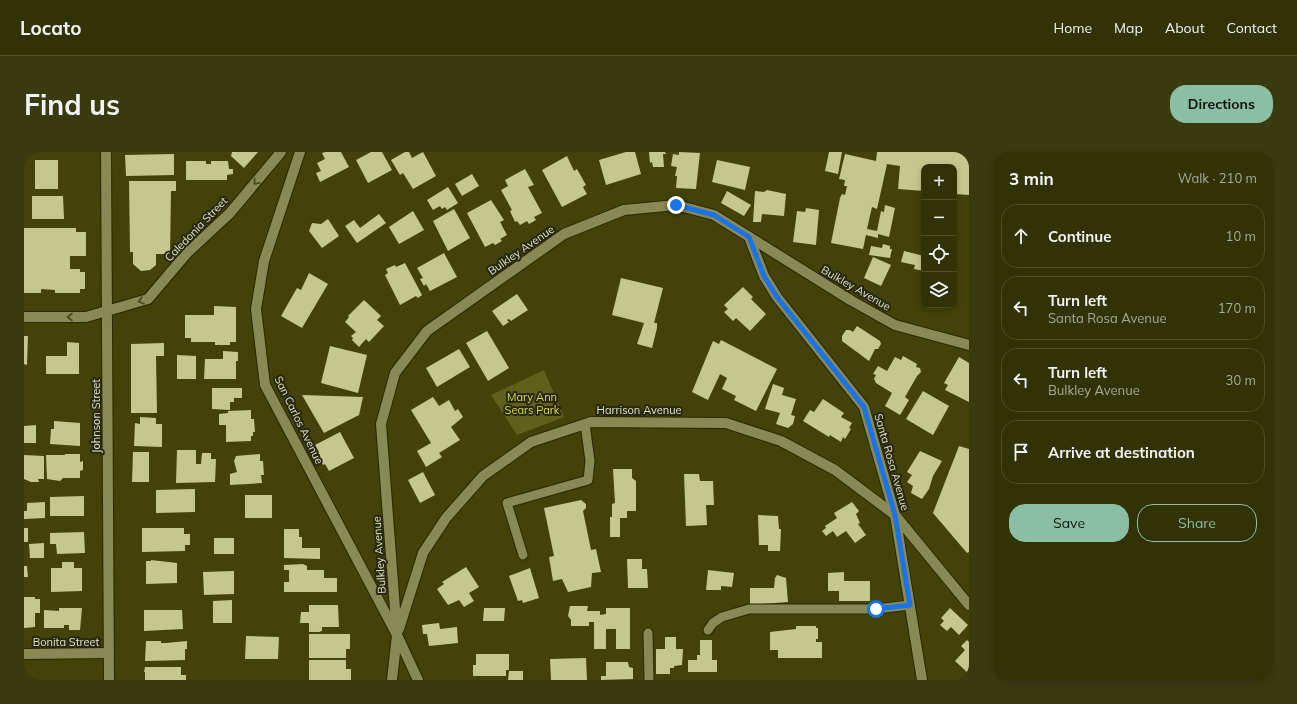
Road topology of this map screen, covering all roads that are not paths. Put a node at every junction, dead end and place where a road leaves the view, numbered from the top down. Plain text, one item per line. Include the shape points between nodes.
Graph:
1 (106, 152) edge
2 (281, 152) edge
3 (300, 152) edge
4 (749, 237) junction
5 (108, 312) junction
6 (24, 317) edge
7 (969, 345) edge
8 (585, 424) junction
9 (895, 515) junction
10 (523, 555) dead end
11 (910, 605) junction
12 (969, 605) edge
13 (708, 630) dead end
14 (648, 633) dead end
15 (397, 635) junction
16 (109, 653) junction
17 (24, 654) edge
18 (109, 680) edge
19 (392, 680) edge
20 (418, 680) edge
21 (649, 680) edge
22 (922, 680) edge

1 - 5 street, Johnson Street
2 -> 5 street, Caledonia Street via 230,212 188,253 148,299
3 - 15 street, San Carlos Avenue via 264,260 256,309 265,385
4 - 7 street, Bulkley Avenue via 895,325
4 - 9 street, Santa Rosa Avenue via 764,276 777,297 864,407
4 - 15 street, Bulkley Avenue via 714,215 676,205 624,210 564,234 427,331 395,373 381,424
5 -> 6 street, Caledonia Street via 86,317
5 - 16 street, Johnson Street
8 - 9 street, Harrison Avenue via 726,423 781,441 835,470
8 - 10 lane via 590,461 588,480 507,504
8 - 15 street, Harrison Avenue via 532,442 483,476 446,518 423,552
9 - 11 street, Santa Rosa Avenue
9 - 12 street
11 - 13 lane via 876,609 749,610 722,617
11 - 22 street, Santa Rosa Avenue
14 - 21 lane
15 - 19 street
15 - 20 street, San Carlos Avenue
16 - 17 street, Bonita Street
16 - 18 street, Johnson Street

